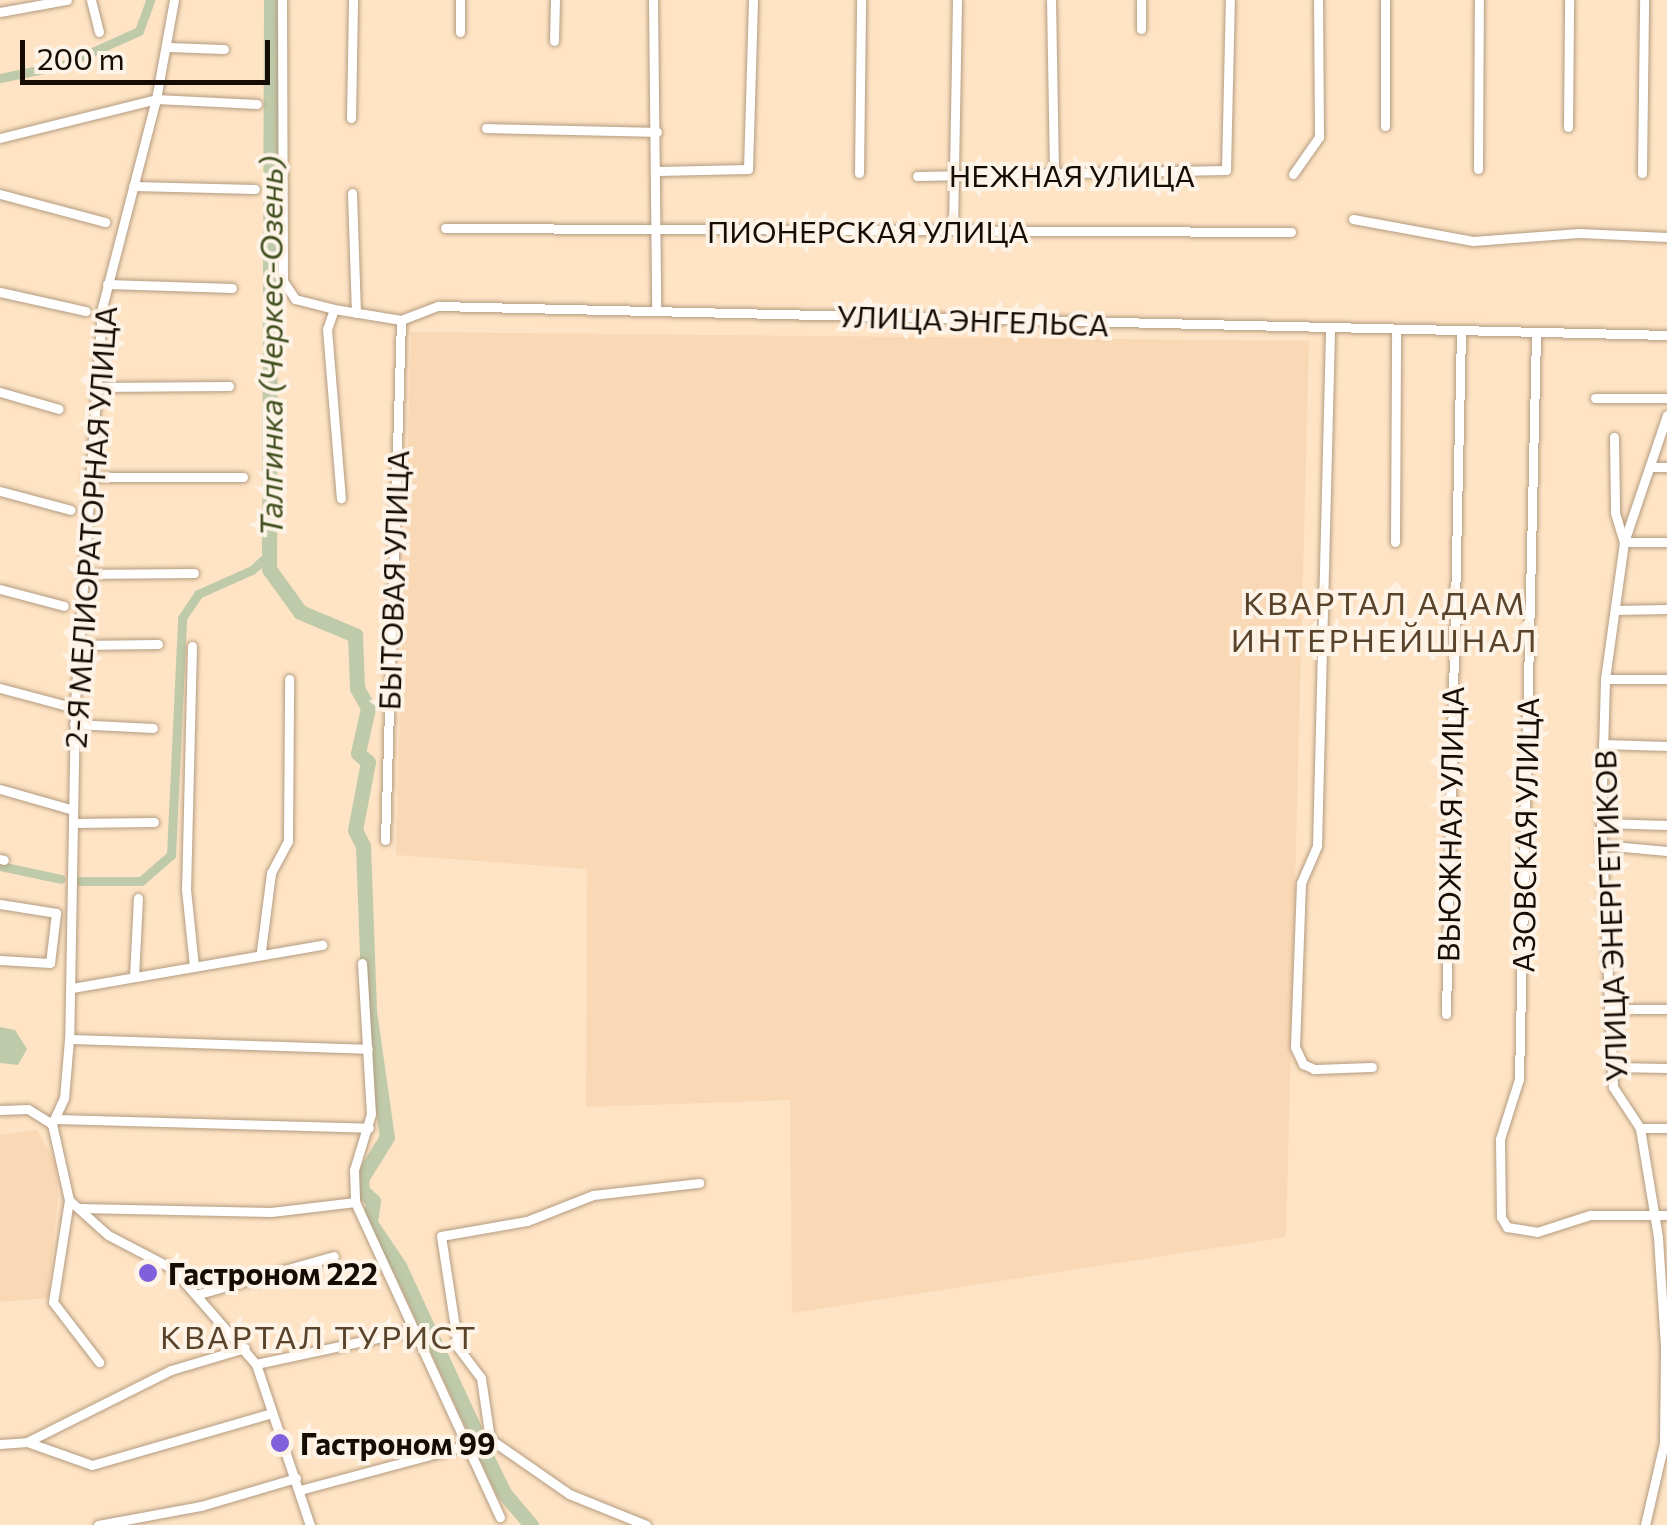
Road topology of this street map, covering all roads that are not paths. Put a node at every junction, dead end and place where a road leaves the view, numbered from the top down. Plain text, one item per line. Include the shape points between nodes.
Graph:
1 (67, 0) edge
2 (91, 0) edge
3 (174, 0) edge
4 (282, 0) edge
5 (353, 0) edge
6 (460, 0) edge
7 (555, 0) edge
8 (653, 0) edge
9 (753, 0) edge
10 (861, 0) edge
11 (958, 0) edge
12 (1051, 0) edge
13 (1141, 0) edge
14 (1230, 0) edge
15 (1318, 0) edge
16 (1385, 0) edge
17 (1479, 0) edge
18 (1569, 0) edge
19 (1644, 0) edge
20 (0, 12) edge
21 (1141, 29) dead end
22 (99, 32) dead end
23 (460, 32) dead end
24 (554, 41) dead end
25 (167, 47) junction
26 (224, 49) dead end
27 (156, 98) junction
28 (256, 104) dead end
29 (351, 118) dead end
30 (1385, 126) dead end
31 (486, 128) dead end
32 (1568, 128) dead end
33 (657, 132) junction
34 (0, 138) edge
35 (1478, 169) dead end
36 (657, 170) junction
37 (1054, 171) junction
38 (859, 173) dead end
39 (1642, 173) dead end
40 (1293, 174) dead end
41 (954, 175) junction
42 (917, 176) dead end
43 (132, 186) junction
44 (255, 189) dead end
45 (352, 193) dead end
46 (0, 194) edge
47 (1353, 219) dead end
48 (105, 222) dead end
49 (445, 228) dead end
50 (954, 230) junction
51 (1291, 232) dead end
52 (656, 233) junction
53 (1667, 238) edge
54 (108, 284) junction
55 (232, 288) dead end
56 (0, 292) edge
57 (334, 309) junction
58 (656, 310) junction
59 (86, 311) dead end
60 (356, 313) junction
61 (401, 320) junction
62 (1330, 332) junction
63 (1396, 332) junction
64 (1460, 334) junction
65 (1536, 334) junction
66 (1667, 335) edge
67 (229, 386) dead end
68 (95, 387) junction
69 (0, 392) edge
70 (1596, 398) dead end
71 (1667, 398) edge
72 (60, 409) dead end
73 (1667, 415) edge
74 (1614, 437) dead end
75 (1650, 467) junction
76 (1667, 467) edge
77 (87, 476) junction
78 (244, 477) dead end
79 (0, 490) edge
80 (341, 498) dead end
81 (71, 510) dead end
82 (1395, 542) dead end
83 (1624, 542) junction
84 (1667, 542) edge
85 (194, 573) dead end
86 (82, 574) junction
87 (0, 589) edge
88 (64, 606) dead end
89 (1667, 608) edge
90 (1615, 610) junction
91 (78, 644) junction
92 (158, 644) dead end
93 (192, 646) dead end
94 (289, 679) dead end
95 (1605, 679) junction
96 (1667, 679) edge
97 (0, 688) edge
98 (74, 708) junction
99 (74, 724) junction
100 (153, 728) dead end
101 (1604, 744) junction
102 (1667, 746) edge
103 (0, 789) edge
104 (73, 810) junction
105 (72, 822) junction
106 (154, 822) dead end
107 (1602, 823) junction
108 (1667, 826) edge
109 (384, 840) dead end
110 (1602, 845) junction
111 (1667, 851) edge
112 (138, 898) dead end
113 (0, 904) edge
114 (56, 913) junction
115 (71, 914) junction
116 (322, 945) dead end
117 (261, 951) junction
118 (0, 960) edge
119 (362, 964) dead end
120 (194, 967) junction
121 (134, 977) junction
122 (72, 988) junction
123 (1608, 1009) junction
124 (1667, 1010) edge
125 (1446, 1014) dead end
126 (69, 1039) junction
127 (368, 1048) junction
128 (1372, 1067) dead end
129 (1613, 1067) junction
130 (1667, 1068) edge
131 (0, 1110) edge
132 (54, 1122) junction
133 (369, 1128) junction
134 (1640, 1128) junction
135 (1667, 1128) edge
136 (699, 1182) dead end
137 (70, 1200) junction
138 (355, 1202) junction
139 (79, 1208) junction
140 (1653, 1212) junction
141 (1667, 1215) edge
142 (334, 1256) dead end
143 (198, 1294) junction
144 (414, 1330) junction
145 (245, 1348) junction
146 (99, 1362) dead end
147 (256, 1364) junction
148 (272, 1412) junction
149 (1666, 1415) edge
150 (490, 1438) junction
151 (27, 1442) junction
152 (468, 1443) junction
153 (0, 1444) edge
154 (296, 1478) junction
155 (300, 1490) junction
156 (500, 1517) dead end
157 (98, 1525) edge
158 (310, 1525) edge
159 (646, 1525) edge
160 (1646, 1525) edge

1 - 20 street
2 - 22 street
3 - 25 street, 2-Я МЕЛИОРАТОРНАЯ УЛИЦА
4 - 57 street, УЛИЦА ЭНГЕЛЬСА via 286,292
5 - 29 street
6 - 23 street
7 - 24 street
8 - 33 street
9 - 36 street via 751,160 740,173
10 - 38 street
11 - 41 street
12 - 37 street
13 - 21 street
14 - 37 street, НЕЖНАЯ УЛИЦА via 1226,170
15 - 40 street via 1319,137
16 - 30 street
17 - 35 street
18 - 32 street
19 - 39 street
25 - 26 street
25 - 27 street, 2-Я МЕЛИОРАТОРНАЯ УЛИЦА
27 - 28 street
27 - 34 street
27 - 43 street, 2-Я МЕЛИОРАТОРНАЯ УЛИЦА
31 - 33 street
33 - 36 street
36 - 52 street
37 - 41 street, НЕЖНАЯ УЛИЦА
41 - 42 street, НЕЖНАЯ УЛИЦА
41 - 50 street
43 - 44 street
43 - 54 street, 2-Я МЕЛИОРАТОРНАЯ УЛИЦА
45 - 60 street
46 - 48 street
47 - 53 street via 1473,240
49 - 52 street, ПИОНЕРСКАЯ УЛИЦА
50 - 51 street, ПИОНЕРСКАЯ УЛИЦА
50 - 52 street, ПИОНЕРСКАЯ УЛИЦА
52 - 58 street
54 - 55 street
54 - 68 street, 2-Я МЕЛИОРАТОРНАЯ УЛИЦА
56 - 59 street
57 - 60 street, УЛИЦА ЭНГЕЛЬСА
57 - 80 street via 327,329
58 - 61 street, УЛИЦА ЭНГЕЛЬСА via 438,306
58 - 62 street, УЛИЦА ЭНГЕЛЬСА
60 - 61 street, УЛИЦА ЭНГЕЛЬСА
61 - 109 street, БЫТОВАЯ УЛИЦА
62 - 63 street, УЛИЦА ЭНГЕЛЬСА
62 - 128 street via 1316,846 1301,883 1295,1046 1302,1064 1314,1068
63 - 64 street, УЛИЦА ЭНГЕЛЬСА
63 - 82 street
64 - 65 street, УЛИЦА ЭНГЕЛЬСА
64 - 125 street, ВЬЮЖНАЯ УЛИЦА
65 - 66 street, УЛИЦА ЭНГЕЛЬСА
65 - 140 street, АЗОВСКАЯ УЛИЦА via 1516,1096 1500,1139 1501,1217 1508,1227 1536,1232 1574,1218
67 - 68 street
68 - 77 street, 2-Я МЕЛИОРАТОРНАЯ УЛИЦА
69 - 72 street
70 - 71 street
73 - 75 street, УЛИЦА ЭНЕРГЕТИКОВ
74 - 83 street via 1615,514
75 - 76 street
75 - 83 street, УЛИЦА ЭНЕРГЕТИКОВ
77 - 78 street
77 - 86 street, 2-Я МЕЛИОРАТОРНАЯ УЛИЦА
79 - 81 street
83 - 84 street
83 - 90 street, УЛИЦА ЭНЕРГЕТИКОВ
85 - 86 street
86 - 91 street, 2-Я МЕЛИОРАТОРНАЯ УЛИЦА
87 - 88 street
89 - 90 street
90 - 95 street, УЛИЦА ЭНЕРГЕТИКОВ
91 - 92 street
91 - 98 street, 2-Я МЕЛИОРАТОРНАЯ УЛИЦА
93 - 120 street via 186,889
94 - 117 street via 288,840 271,874
95 - 96 street
95 - 101 street, УЛИЦА ЭНЕРГЕТИКОВ
97 - 98 street
98 - 99 street, 2-Я МЕЛИОРАТОРНАЯ УЛИЦА
99 - 100 street
99 - 104 street, 2-Я МЕЛИОРАТОРНАЯ УЛИЦА
101 - 102 street
101 - 107 street, УЛИЦА ЭНЕРГЕТИКОВ
103 - 104 street
104 - 105 street, 2-Я МЕЛИОРАТОРНАЯ УЛИЦА
105 - 106 street
105 - 115 street, 2-Я МЕЛИОРАТОРНАЯ УЛИЦА
107 - 108 street
107 - 110 street, УЛИЦА ЭНЕРГЕТИКОВ
110 - 111 street
110 - 123 street, УЛИЦА ЭНЕРГЕТИКОВ
112 - 121 street
113 - 114 street
114 - 115 street
114 - 118 street via 50,963
115 - 122 street, 2-Я МЕЛИОРАТОРНАЯ УЛИЦА
116 - 117 street
117 - 120 street
119 - 127 street
120 - 121 street
121 - 122 street
122 - 126 street, 2-Я МЕЛИОРАТОРНАЯ УЛИЦА
123 - 124 street
123 - 129 street, УЛИЦА ЭНЕРГЕТИКОВ
126 - 127 street
126 - 132 street, 2-Я МЕЛИОРАТОРНАЯ УЛИЦА
127 - 133 street
129 - 130 street
129 - 134 street, УЛИЦА ЭНЕРГЕТИКОВ via 1618,1101
131 - 132 street via 28,1109
132 - 133 street
132 - 137 street
133 - 138 street via 354,1170
134 - 135 street
134 - 140 street, УЛИЦА ЭНЕРГЕТИКОВ
136 - 150 street via 593,1194 527,1222 441,1236 458,1346 481,1378
137 - 139 street
137 - 146 street via 53,1302
138 - 139 street via 270,1212
138 - 144 street
139 - 143 street via 108,1235 172,1268
140 - 141 street
140 - 149 street, УЛИЦА ЭНЕРГЕТИКОВ
142 - 143 street
143 - 145 street
144 - 147 street
144 - 152 street
145 - 147 street
145 - 151 street via 172,1370
147 - 148 street
148 - 151 street via 92,1465
148 - 154 street
149 - 160 street, УЛИЦА ЭНЕРГЕТИКОВ
150 - 152 street
150 - 159 street via 569,1494
151 - 153 street
152 - 155 street
152 - 156 street
154 - 155 street
154 - 157 street via 201,1506
155 - 158 street

